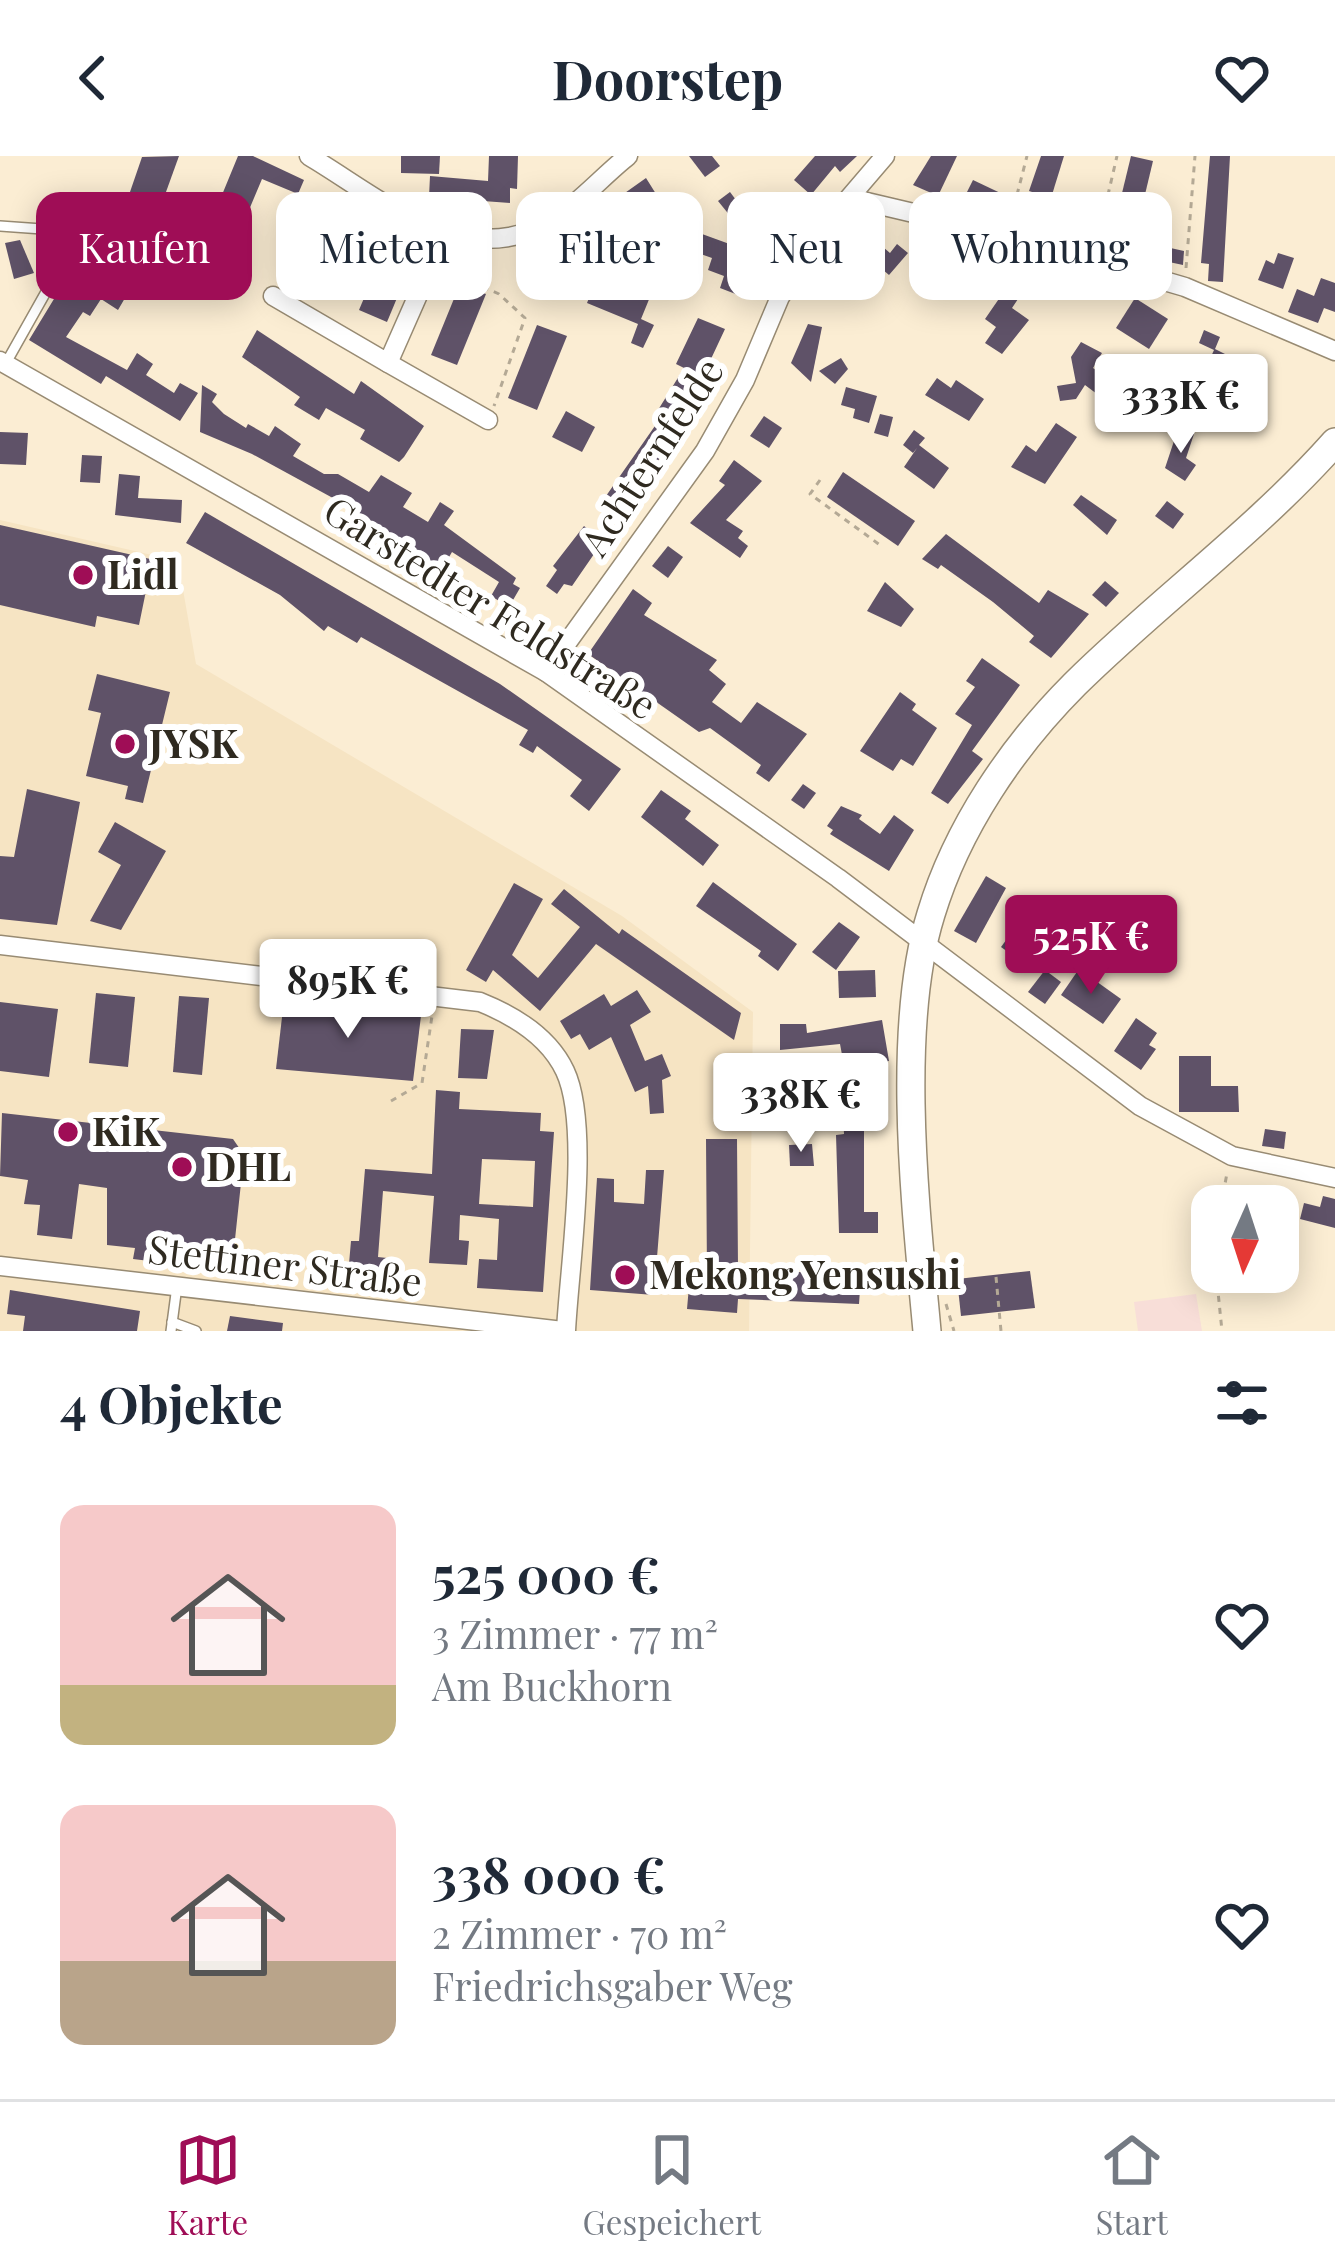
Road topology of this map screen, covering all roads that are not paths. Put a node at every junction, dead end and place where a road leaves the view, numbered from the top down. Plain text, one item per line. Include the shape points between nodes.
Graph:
1 (309, 156) edge
2 (628, 156) edge
3 (885, 156) edge
4 (333, 162) edge
5 (378, 192) edge
6 (859, 192) edge
7 (885, 206) edge
8 (0, 226) edge
9 (492, 240) edge
10 (273, 296) dead end
11 (416, 300) edge
12 (779, 300) edge
13 (1335, 351) edge
14 (3, 362) edge
15 (388, 363) junction
16 (488, 420) road end
17 (1335, 442) edge
18 (546, 672) junction
19 (923, 944) junction
20 (0, 945) edge
21 (1335, 1178) edge
22 (0, 1265) edge
23 (177, 1286) junction
24 (171, 1326) edge
25 (196, 1331) edge
26 (564, 1331) edge
27 (927, 1331) edge

1 - 4 street
2 - 9 street via 538,229
3 - 6 street, Achternfelde
4 - 5 street
7 - 13 street via 1185,287
8 - 14 lane via 70,231 69,251
10 - 15 street
11 - 15 street
12 - 18 street, Achternfelde via 705,451
14 - 18 street, Garstedter Feldstraße
15 - 16 street
17 - 19 main road via 1021,743 950,864
18 - 19 street, Garstedter Feldstraße
19 - 21 street, Garstedter Feldstraße via 1141,1106 1232,1156
19 - 27 main road via 914,1040
20 - 26 street via 435,996 480,1003 519,1021 566,1072 576,1121
22 - 23 street, Stettiner Straße
23 - 24 lane
23 - 26 street, Stettiner Straße
24 - 25 lane

